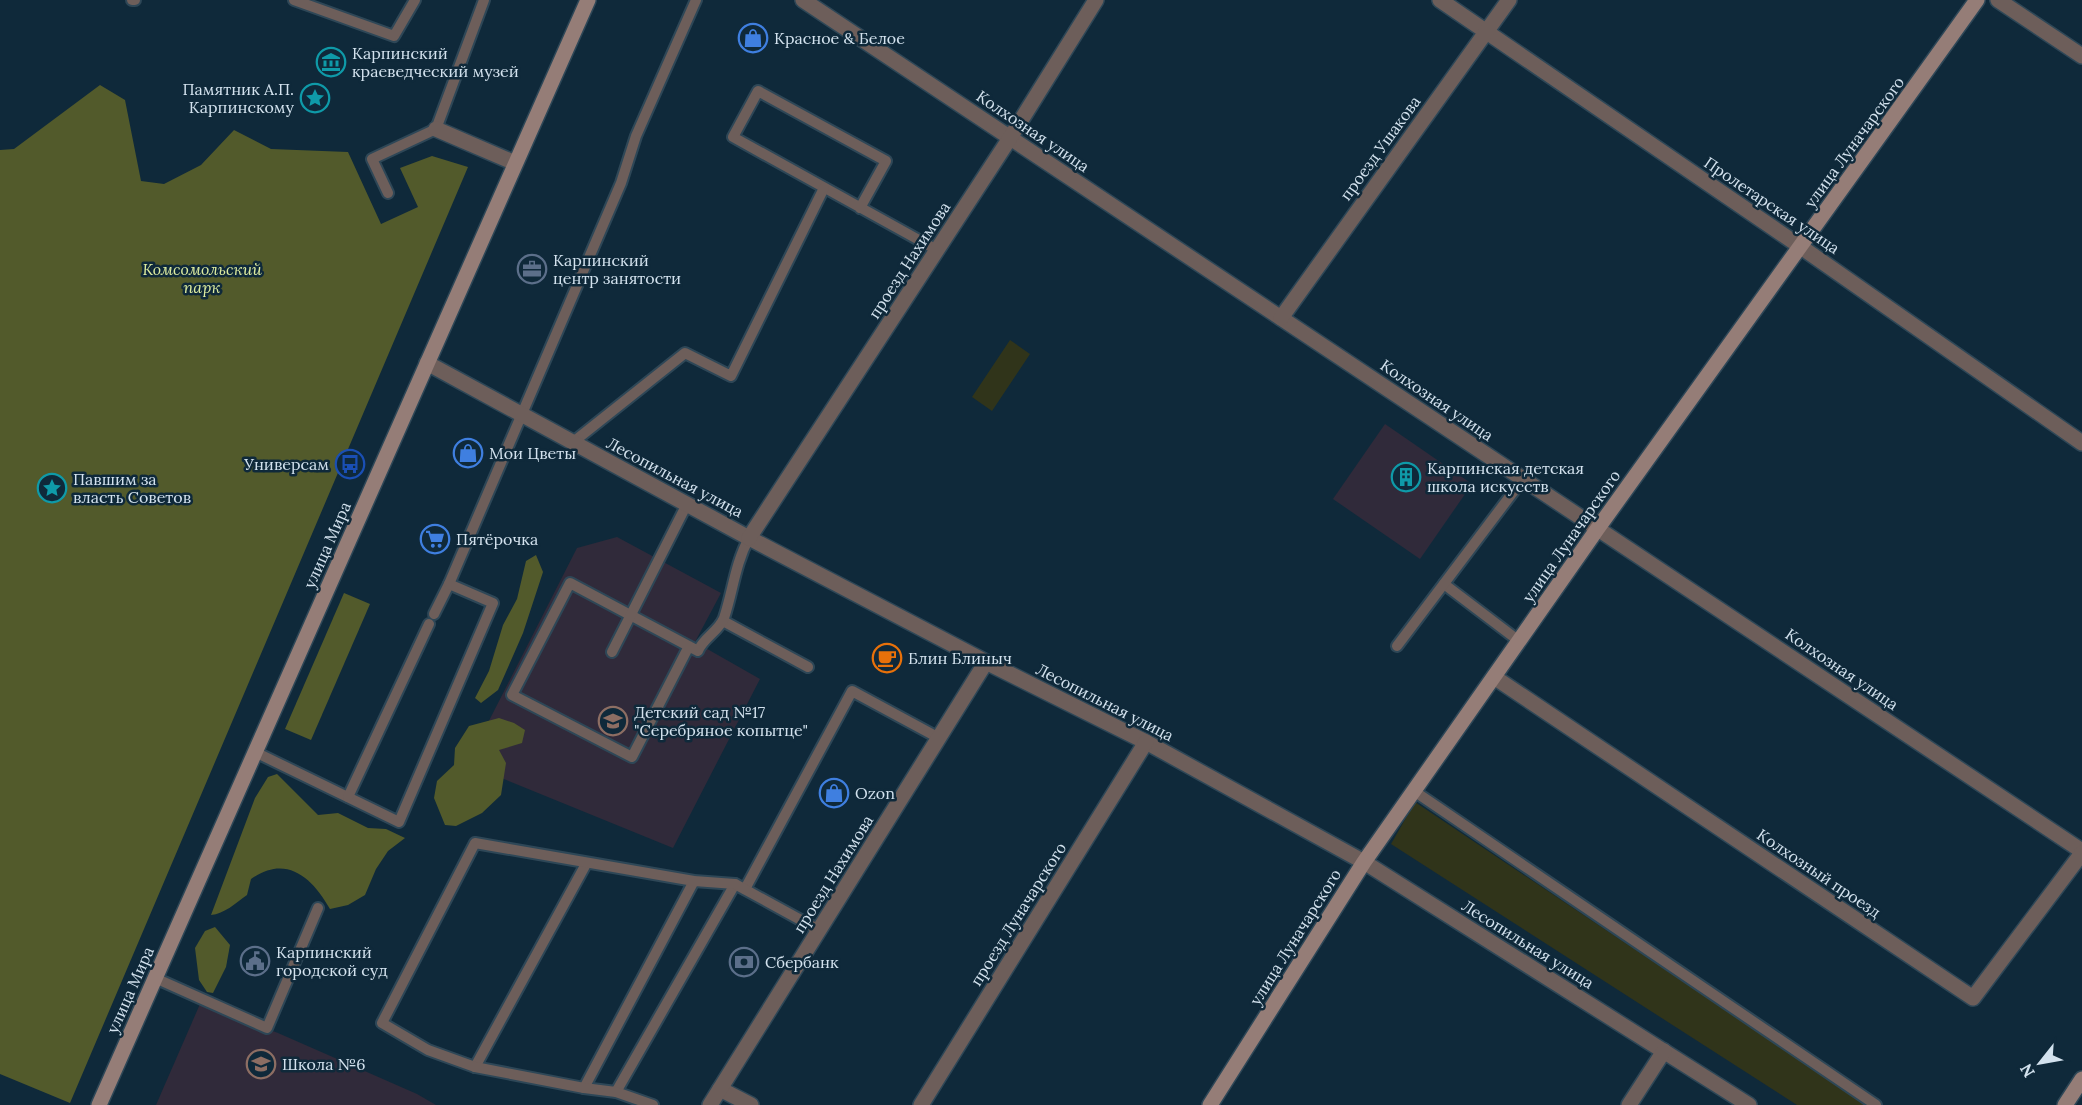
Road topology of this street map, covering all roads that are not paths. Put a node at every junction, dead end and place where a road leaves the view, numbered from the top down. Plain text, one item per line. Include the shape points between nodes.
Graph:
1 (294, 0) edge
2 (415, 0) edge
3 (484, 0) edge
4 (588, 0) edge
5 (696, 0) edge
6 (803, 0) edge
7 (1096, 0) edge
8 (1440, 0) edge
9 (1509, 0) edge
10 (1977, 0) edge
11 (1998, 0) edge
12 (1486, 32) junction
13 (2082, 56) edge
14 (436, 129) junction
15 (1010, 138) junction
16 (515, 163) junction
17 (824, 188) junction
18 (388, 193) dead end
19 (860, 208) junction
20 (1801, 247) junction
21 (936, 250) junction
22 (1281, 318) junction
23 (427, 363) junction
24 (522, 414) junction
25 (572, 443) junction
26 (2082, 443) edge
27 (1523, 479) junction
28 (687, 504) junction
29 (1598, 528) junction
30 (749, 538) junction
31 (449, 584) junction
32 (1444, 584) junction
33 (631, 615) junction
34 (723, 621) junction
35 (1519, 641) junction
36 (689, 646) junction
37 (1397, 646) dead end
38 (612, 651) dead end
39 (986, 662) junction
40 (808, 667) dead end
41 (1494, 676) junction
42 (939, 738) junction
43 (1146, 742) junction
44 (255, 752) junction
45 (1414, 791) junction
46 (348, 797) junction
47 (2082, 852) edge
48 (1364, 862) junction
49 (586, 864) junction
50 (694, 881) junction
51 (740, 887) junction
52 (318, 908) dead end
53 (819, 930) junction
54 (155, 978) junction
55 (1664, 1051) junction
56 (475, 1067) junction
57 (2082, 1079) edge
58 (584, 1088) junction
59 (720, 1089) junction
60 (616, 1092) junction
61 (99, 1105) edge
62 (653, 1105) edge
63 (710, 1105) edge
64 (751, 1105) edge
65 (921, 1105) edge
66 (1210, 1105) edge
67 (1629, 1105) edge
68 (1749, 1105) edge
69 (1876, 1105) edge
70 (2065, 1105) edge

1 - 2 lane via 394,36
3 - 14 lane
4 - 16 street, улица Мира
5 - 24 lane
6 - 15 street, Колхозная улица
7 - 15 street, проезд Нахимова
8 - 12 street, Пролетарская улица
9 - 12 street, проезд Ушакова
10 - 20 street, улица Луначарского
11 - 13 street
12 - 20 street, Пролетарская улица
12 - 22 street, проезд Ушакова
14 - 16 street
14 - 18 lane via 372,159
15 - 21 street, проезд Нахимова
15 - 22 street, Колхозная улица
16 - 23 street, улица Мира
17 - 19 lane
17 - 19 lane via 733,137 758,91 886,161
17 - 25 lane via 731,376 685,353
19 - 21 lane
20 - 26 street, Пролетарская улица
20 - 29 street, улица Луначарского
21 - 30 street, проезд Нахимова
22 - 27 street, Колхозная улица
23 - 24 street, Лесопильная улица
23 - 44 street, улица Мира
24 - 25 street, Лесопильная улица
24 - 31 lane
25 - 28 street, Лесопильная улица
27 - 29 street, Колхозная улица
27 - 32 lane
28 - 30 street, Лесопильная улица
28 - 33 lane
29 - 35 street, улица Луначарского
29 - 47 street, Колхозная улица
30 - 34 lane via 740,555
30 - 39 street, Лесопильная улица
31 - 46 lane
31 - 46 lane via 493,603 399,822
32 - 35 lane
32 - 37 lane
33 - 36 lane
33 - 36 lane via 570,584 512,695 632,757
33 - 38 lane
34 - 36 lane via 698,651
34 - 40 lane
35 - 41 street, улица Луначарского
39 - 42 street, проезд Нахимова
39 - 43 street, Лесопильная улица
41 - 45 street, улица Луначарского
41 - 47 street, Колхозный проезд via 1973,998
42 - 51 lane via 852,691
42 - 53 street, проезд Нахимова
43 - 48 street, Лесопильная улица
43 - 65 street, проезд Луначарского
44 - 46 lane
44 - 54 street, улица Мира
45 - 48 street, улица Луначарского
45 - 69 lane
48 - 55 street, Лесопильная улица
48 - 66 street, улица Луначарского
49 - 50 lane
49 - 56 lane
49 - 56 lane via 476,843 382,1023 428,1050
50 - 51 lane
50 - 58 lane
51 - 53 lane
51 - 60 lane
52 - 54 lane via 267,1028
53 - 59 street, проезд Нахимова
54 - 61 street, улица Мира
55 - 67 street
55 - 68 street, Лесопильная улица
56 - 58 lane
57 - 70 street
58 - 60 lane
59 - 63 street, проезд Нахимова
59 - 64 street
60 - 62 lane

